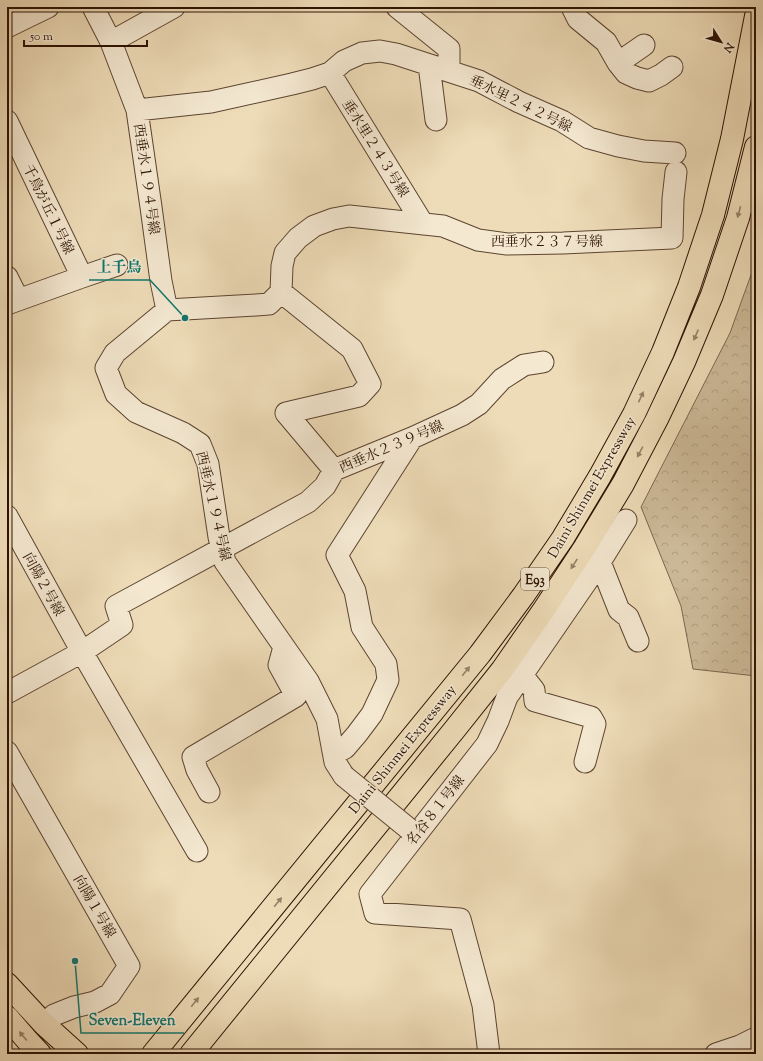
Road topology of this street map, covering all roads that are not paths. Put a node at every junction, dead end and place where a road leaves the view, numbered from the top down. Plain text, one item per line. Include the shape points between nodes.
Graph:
1 (48, 7) edge
2 (92, 7) edge
3 (174, 7) edge
4 (572, 7) edge
5 (393, 10) edge
6 (756, 16) edge
7 (7, 27) edge
8 (111, 42) junction
9 (644, 45) dead end
10 (618, 63) junction
11 (429, 65) junction
12 (672, 67) dead end
13 (449, 71) junction
14 (330, 73) junction
15 (137, 110) junction
16 (436, 120) dead end
17 (7, 121) edge
18 (756, 147) edge
19 (423, 224) junction
20 (672, 238) joint
21 (116, 265) dead end
22 (7, 277) edge
23 (82, 277) junction
24 (281, 292) junction
25 (13, 301) edge
26 (167, 310) junction
27 (543, 362) dead end
28 (412, 438) junction
29 (334, 470) junction
30 (7, 516) edge
31 (626, 520) dead end
32 (222, 549) junction
33 (600, 562) junction
34 (638, 640) dead end
35 (284, 647) junction
36 (82, 652) junction
37 (522, 675) junction
38 (7, 693) edge
39 (7, 752) edge
40 (334, 754) junction
41 (585, 762) dead end
42 (209, 792) dead end
43 (413, 831) junction
44 (197, 851) dead end
45 (7, 984) edge
46 (7, 1017) edge
47 (44, 1024) junction
48 (756, 1038) edge
49 (40, 1054) edge
50 (77, 1054) edge
51 (153, 1054) edge
52 (191, 1054) edge
53 (489, 1054) edge
54 (716, 1054) edge

1 - 7 street
2 - 8 street, 西垂水１９４号線
3 - 8 street
4 - 10 street via 578,19 606,42
5 - 13 street via 450,49
51 -> 6 main road, Daini Shinmei Expressway / E93 via 485,647 563,538 600,476 634,414 689,287 713,215 732,139
8 - 15 street, 西垂水１９４号線
9 - 10 street
10 - 12 street via 626,73 649,80
11 - 13 street, 垂水里２４２号線
11 - 14 street, 垂水里２４２号線 via 380,51 344,61
11 - 16 street
13 - 20 street, 垂水里２４２号線 via 478,81 562,121 589,138 644,151 676,162
14 - 15 street, 垂水里２４２号線 via 210,102
14 - 19 street, 垂水里２４３号線
15 - 26 street, 西垂水１９４号線
17 - 23 street, 千鳥が丘１号線
18 -> 52 main road, Daini Shinmei Expressway / E93 via 738,218 714,288 684,362 623,484 585,547 502,670
19 - 20 street, 西垂水２３７号線 via 443,226 478,240 507,244 563,244
19 - 24 street, 西垂水２３７号線 via 349,216 314,226 298,238 285,253
21 - 23 street
22 - 25 street
23 - 25 street
24 - 26 street via 269,304
24 - 29 street via 352,349 370,384 359,396 286,413
26 - 32 street, 西垂水１９４号線 via 115,353 106,368 116,394 136,412 200,444 208,464
27 - 28 street, 西垂水２３９号線 via 524,365 502,379 479,404 462,415
28 - 29 street, 西垂水２３９号線
28 - 40 street via 337,555 355,591 362,627 386,664 388,680 372,714 345,748
29 - 32 street, 西垂水２３９号線 via 325,486 308,502
30 - 36 street, 向陽２号線
31 - 33 street, 名谷８１号線
32 - 35 street, 西垂水１９４号線 via 225,562
32 - 36 street, 西垂水２３９号線 via 116,606 122,625
33 - 34 street via 619,610 628,617
33 - 37 street, 名谷８１号線
35 - 40 street, 西垂水１９４号線 via 308,681 326,719
35 - 42 street via 279,665 296,696 193,756 197,770
36 - 38 street
36 - 44 street, 向陽２号線
37 - 41 street via 534,690 535,701 591,717 595,724
37 - 43 street, 名谷８１号線 via 507,697 487,744
39 - 47 street, 向陽１号線 via 129,966 110,994 95,1002 54,1015
40 - 43 street, 西垂水１９４号線, bridge via 335,762 344,776
43 - 53 street, 名谷８１号線 via 370,894 375,913 460,919 483,1005
45 - 47 main road
49 -> 46 main road
47 - 50 main road
48 - 54 street

